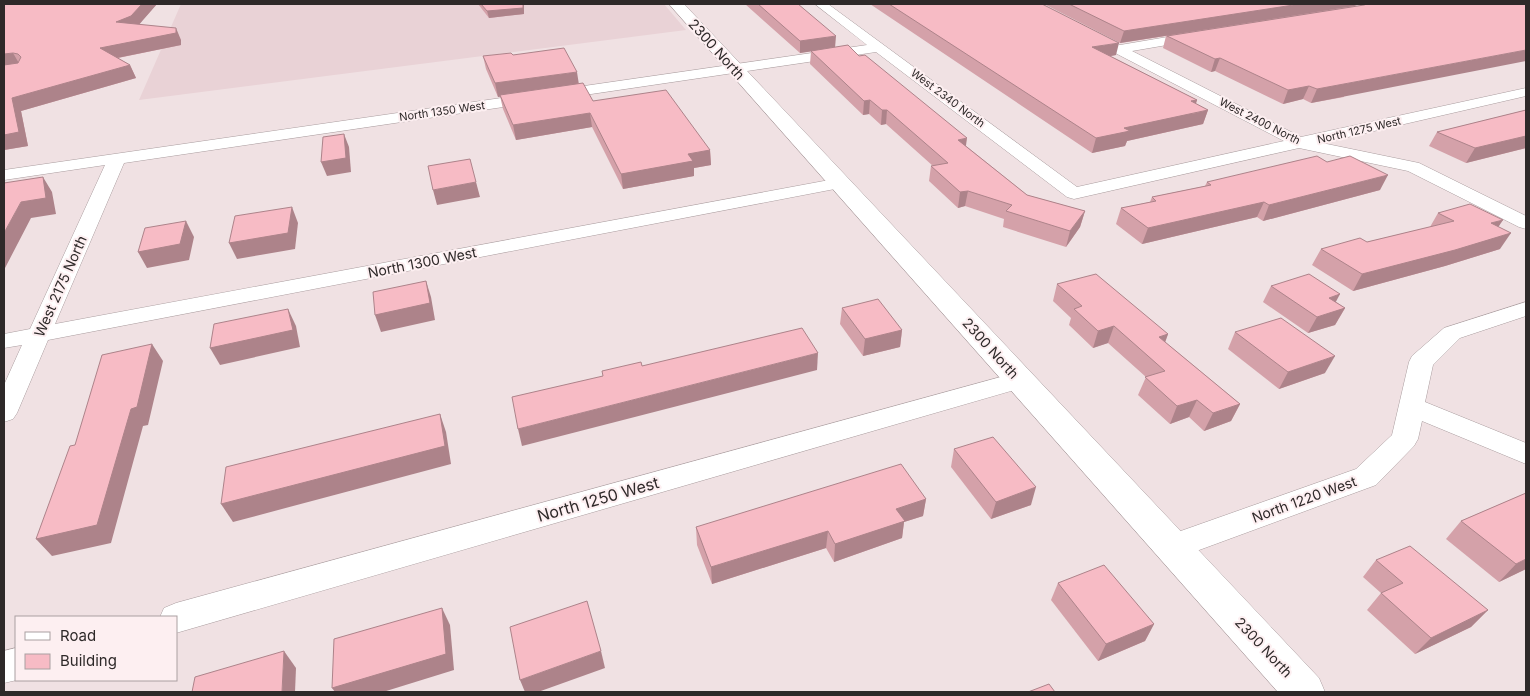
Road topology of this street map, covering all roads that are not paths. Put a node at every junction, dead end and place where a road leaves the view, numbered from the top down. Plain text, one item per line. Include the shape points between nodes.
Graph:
1 (676, 4) edge
2 (822, 4) edge
3 (1031, 4) edge
4 (1205, 35) edge
5 (880, 47) junction
6 (1120, 49) junction
7 (735, 68) junction
8 (1526, 92) edge
9 (1300, 143) junction
10 (117, 159) junction
11 (4, 175) edge
12 (840, 183) junction
13 (1074, 193) joint
14 (1526, 223) edge
15 (1526, 309) edge
16 (39, 334) junction
17 (4, 341) edge
18 (1019, 380) junction
19 (1412, 407) junction
20 (4, 413) edge
21 (1526, 454) edge
22 (1172, 547) junction
23 (178, 617) edge
24 (1305, 692) edge

1 - 7 street, 2300 North
2 - 5 street, West 2340 North
3 - 6 street, West 2400 North
4 - 6 street
5 - 7 street, North 1350 West
5 - 13 street, West 2340 North
6 - 9 street, West 2400 North
7 - 10 street, North 1350 West
7 - 12 street, 2300 North
8 - 9 street, North 1275 West
9 - 13 street, North 1275 West
9 - 14 street, West 2400 North via 1413,168
10 - 11 street, North 1350 West
10 - 16 street, West 2175 North
12 - 16 street, North 1300 West
12 - 18 street, 2300 North
15 - 19 street, North 1220 West via 1452,332 1421,362
16 - 17 street, North 1300 West
16 - 20 street, West 2175 North
18 - 22 street, 2300 North
18 - 23 street, North 1250 West
19 - 21 street
19 - 22 street, North 1220 West via 1405,439 1366,477
22 - 24 street, 2300 North

